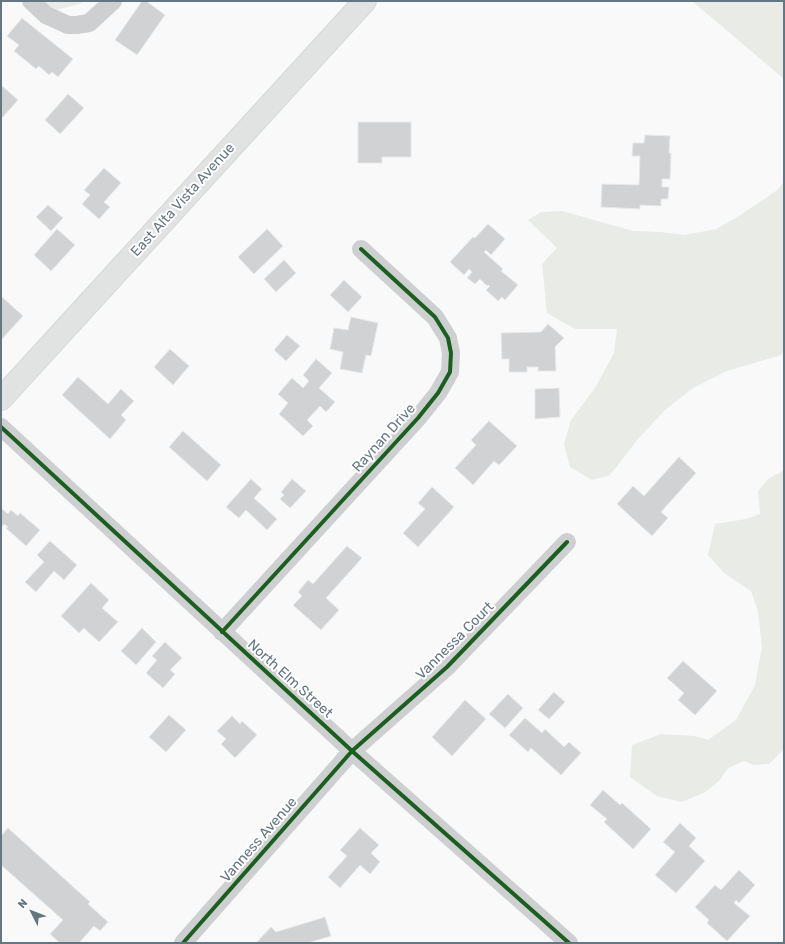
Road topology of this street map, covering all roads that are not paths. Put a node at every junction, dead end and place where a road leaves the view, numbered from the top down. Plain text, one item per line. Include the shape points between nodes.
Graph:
1 (31, 1) edge
2 (113, 1) edge
3 (365, 1) edge
4 (361, 249) dead end
5 (1, 399) edge
6 (1, 427) edge
7 (567, 542) dead end
8 (222, 632) junction
9 (352, 750) junction
10 (183, 943) edge
11 (569, 943) edge

1 - 2 street via 46,15 68,25 77,25 89,23
3 - 5 main road, East Alta Vista Avenue
4 - 8 street, Raynan Drive via 435,317 448,338 451,353 450,372 418,418
6 - 8 street, North Elm Street
7 - 9 street, Vannessa Court via 447,667
8 - 9 street, North Elm Street
9 - 10 street, Vanness Avenue
9 - 11 street, North Elm Street

